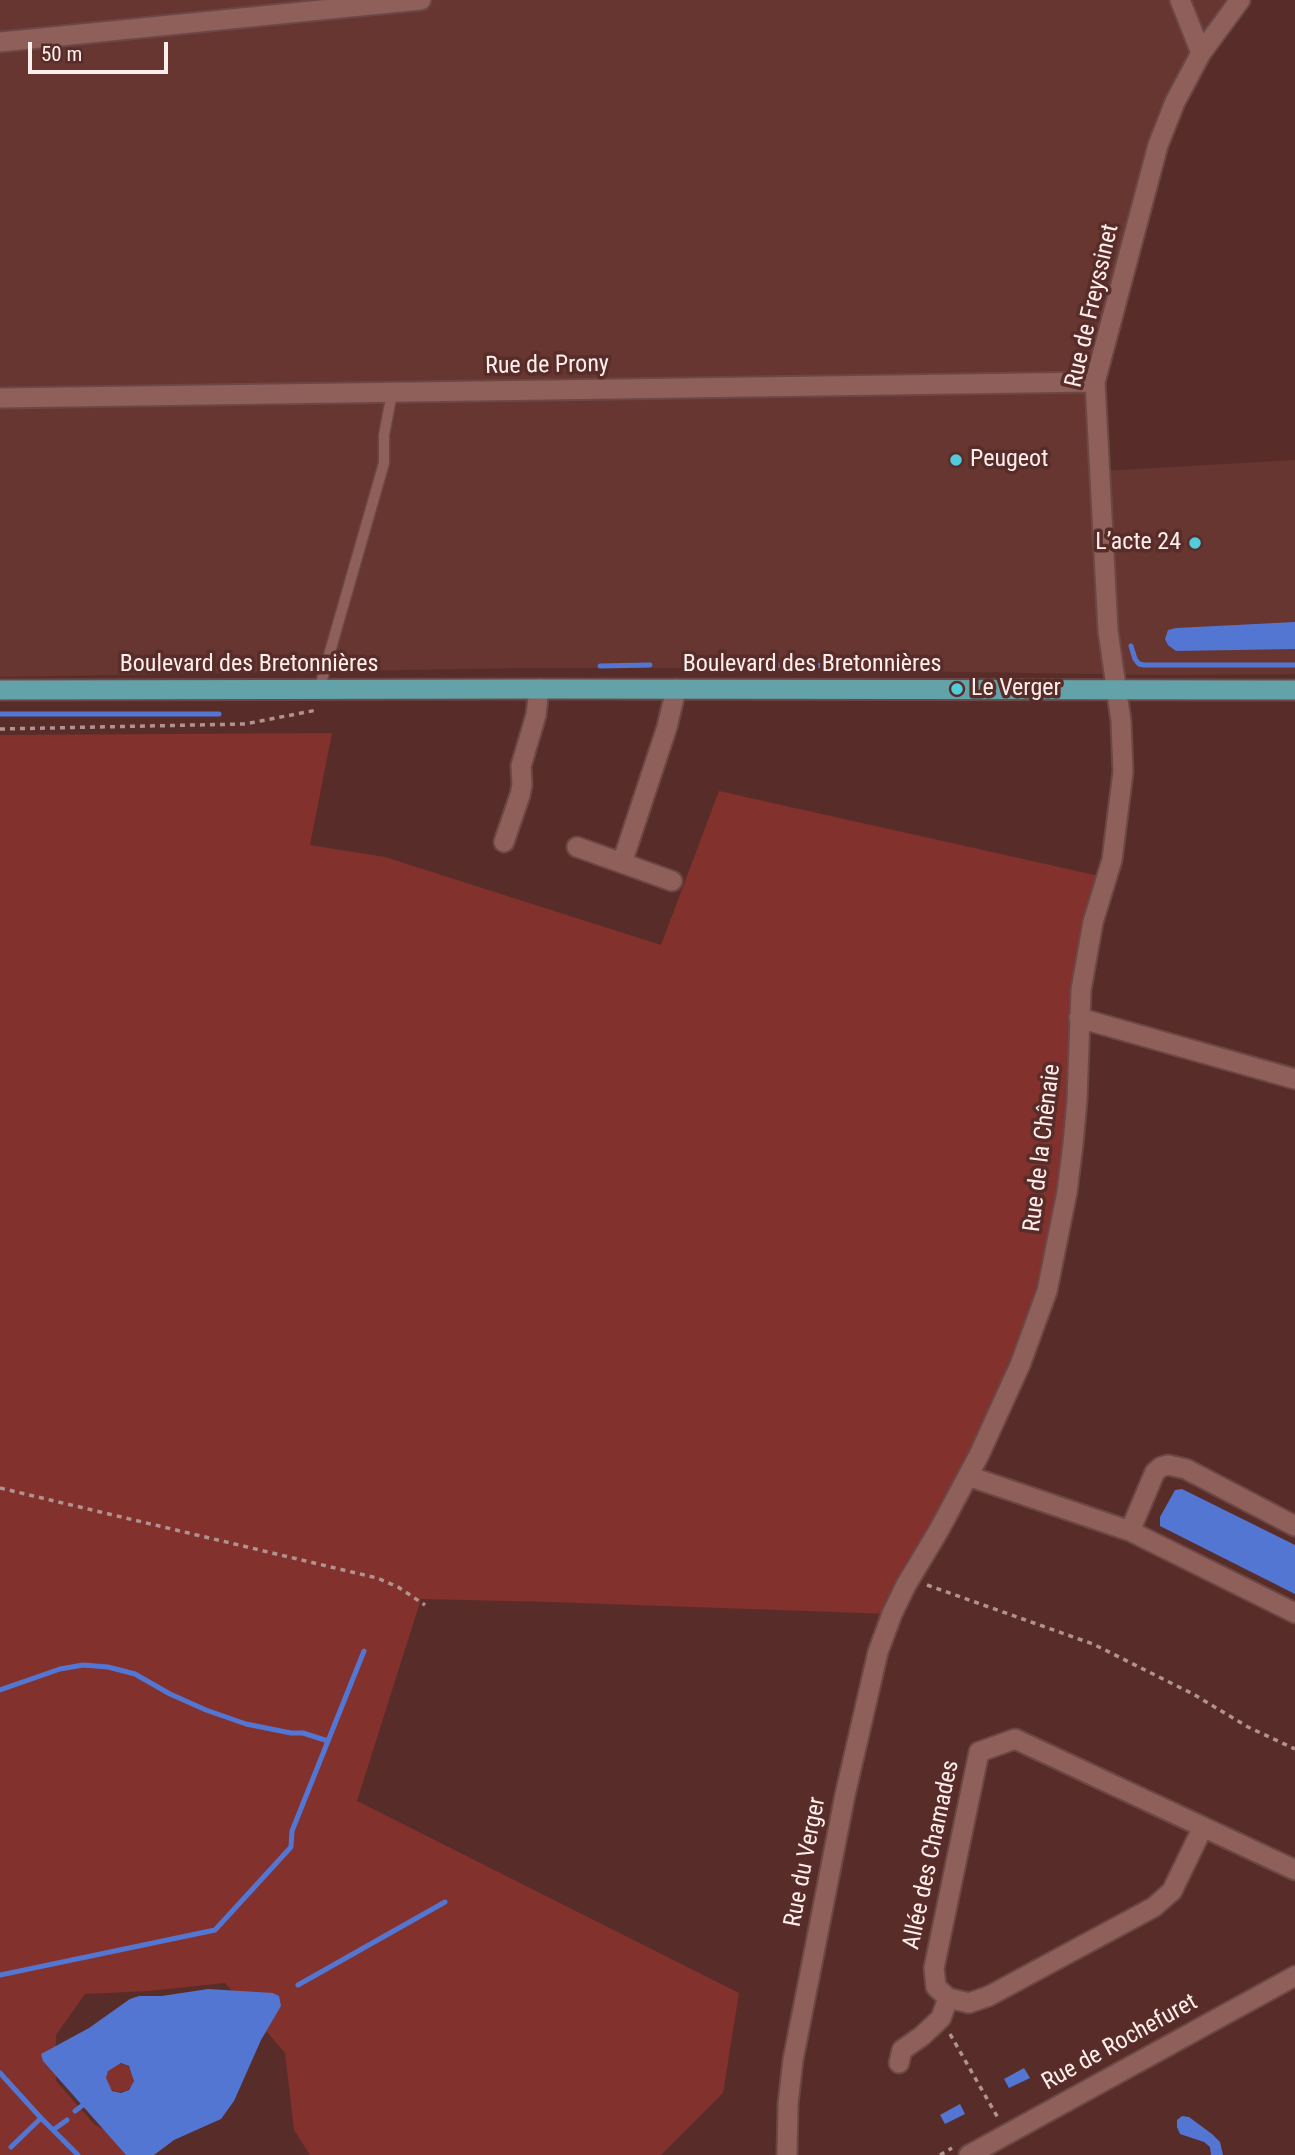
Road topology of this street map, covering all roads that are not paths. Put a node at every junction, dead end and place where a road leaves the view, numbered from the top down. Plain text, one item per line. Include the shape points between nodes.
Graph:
1 (421, 0) edge
2 (1180, 0) edge
3 (1240, 0) edge
4 (0, 42) edge
5 (1200, 53) junction
6 (1095, 383) junction
7 (392, 393) junction
8 (0, 398) edge
9 (539, 689) junction
10 (676, 689) junction
11 (1115, 689) junction
12 (319, 690) junction
13 (1295, 690) edge
14 (0, 691) edge
15 (504, 842) dead end
16 (577, 847) dead end
17 (622, 863) junction
18 (672, 881) dead end
19 (1079, 1018) junction
20 (1295, 1079) edge
21 (968, 1476) junction
22 (1295, 1526) edge
23 (1130, 1531) junction
24 (908, 1582) joint
25 (1295, 1613) edge
26 (1203, 1827) junction
27 (1295, 1870) edge
28 (1295, 1976) edge
29 (948, 1998) junction
30 (899, 2063) dead end
31 (787, 2155) edge
32 (969, 2155) edge

1 - 4 street
2 - 5 street
3 - 5 street, Rue de Freyssinet
5 - 6 street, Rue de Freyssinet via 1158,145
6 - 7 street, Rue de Prony
6 - 11 street, Rue de Freyssinet
7 - 8 street, Rue de Prony
7 - 12 lane via 384,463
9 - 10 main road, Boulevard des Bretonnières
9 - 12 main road, Boulevard des Bretonnières
9 - 15 street via 521,766 520,795
10 - 11 main road, Boulevard des Bretonnières
10 - 17 street
11 - 13 main road, Boulevard des Bretonnières
11 - 19 street, Rue de la Chênaie via 1124,772 1110,869 1093,922
12 - 14 main road, Boulevard des Bretonnières
16 - 17 street
17 - 18 street
19 - 20 street
19 - 21 street, Rue de la Chênaie via 1077,1100 1067,1192 1048,1291 1020,1365
21 - 23 street
21 - 24 street, Rue de la Chênaie
22 - 23 street via 1186,1469 1168,1465 1155,1472
23 - 25 street
24 - 31 street, Rue du Verger via 878,1652 845,1796 793,2060
26 - 27 street, Allée des Chamades
26 - 29 street via 1172,1891 1154,1907 989,1996 969,2003
26 - 29 street, Allée des Chamades via 1015,1739 979,1752 934,1968 936,1987
28 - 32 street, Rue de Rochefuret
29 - 30 street via 941,2018 902,2050

